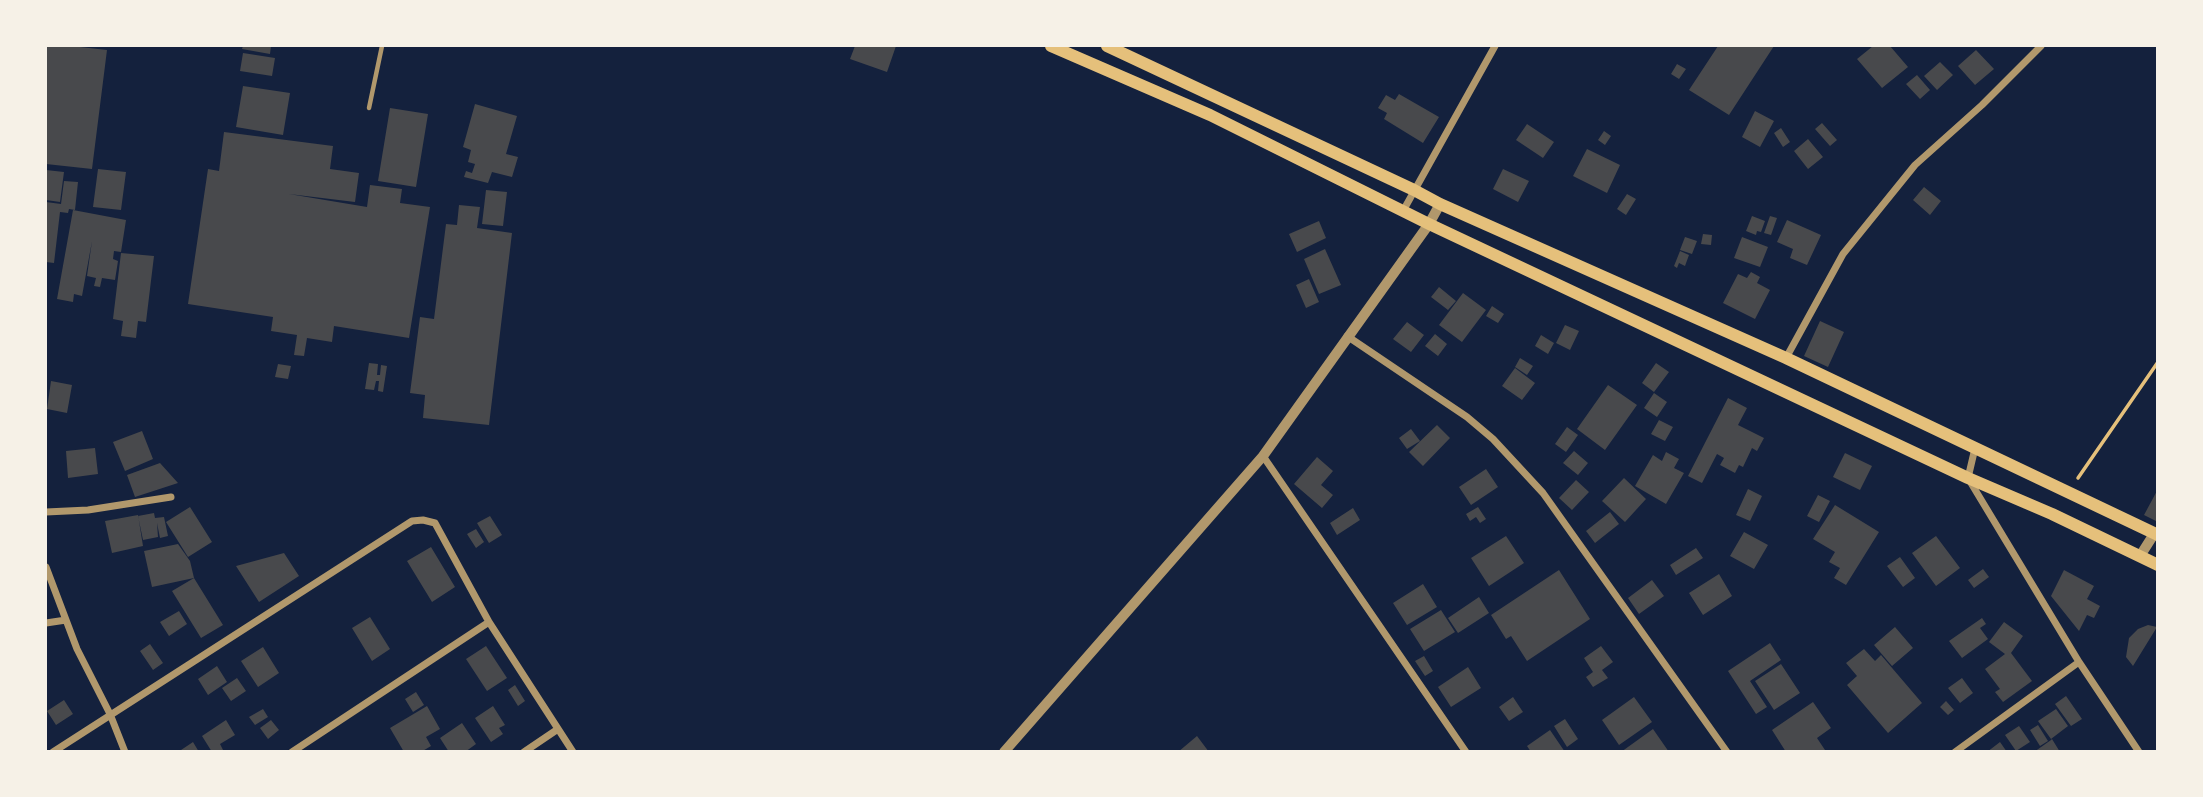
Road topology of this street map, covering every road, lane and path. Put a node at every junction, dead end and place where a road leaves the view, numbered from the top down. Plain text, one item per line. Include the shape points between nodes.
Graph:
1 (382, 46) edge
2 (1051, 46) edge
3 (1107, 46) edge
4 (1495, 46) edge
5 (2041, 46) edge
6 (369, 108) dead end
7 (1414, 190) junction
8 (1440, 204) junction
9 (1403, 211) junction
10 (1429, 224) junction
11 (1347, 336) junction
12 (1786, 358) junction
13 (2158, 362) edge
14 (1975, 448) junction
15 (1263, 456) junction
16 (1968, 478) junction
17 (2068, 493) junction
18 (172, 497) dead end
19 (46, 512) edge
20 (2156, 535) edge
21 (2140, 556) junction
22 (2158, 565) edge
23 (46, 567) edge
24 (66, 620) junction
25 (489, 622) junction
26 (46, 624) edge
27 (2079, 662) junction
28 (110, 714) junction
29 (558, 729) junction
30 (53, 751) edge
31 (125, 751) edge
32 (292, 751) edge
33 (524, 751) edge
34 (573, 751) edge
35 (1004, 751) edge
36 (1466, 751) edge
37 (1727, 751) edge
38 (1955, 751) edge
39 (2139, 751) edge

1 - 6 lane
2 - 9 main road via 1210,115
3 - 7 main road
4 - 7 street
5 - 12 street via 1915,165 1843,254
7 - 8 main road
7 - 9 street
8 - 10 street
8 - 12 main road
9 - 10 main road
10 - 11 street
10 - 16 main road
11 - 15 street
11 - 37 street via 1466,417 1543,493
12 - 14 main road
13 - 17 path
14 - 16 street
14 - 17 main road
15 - 35 street
15 - 36 street
16 - 21 main road
16 - 27 street
17 - 20 main road
18 - 19 street
20 - 21 street
21 - 22 main road
23 - 24 street
24 - 26 street
24 - 28 street
25 - 28 street via 435,523 412,521
25 - 29 street
25 - 32 street
27 - 38 street
27 - 39 street
28 - 30 street
28 - 31 street
29 - 33 street
29 - 34 street

